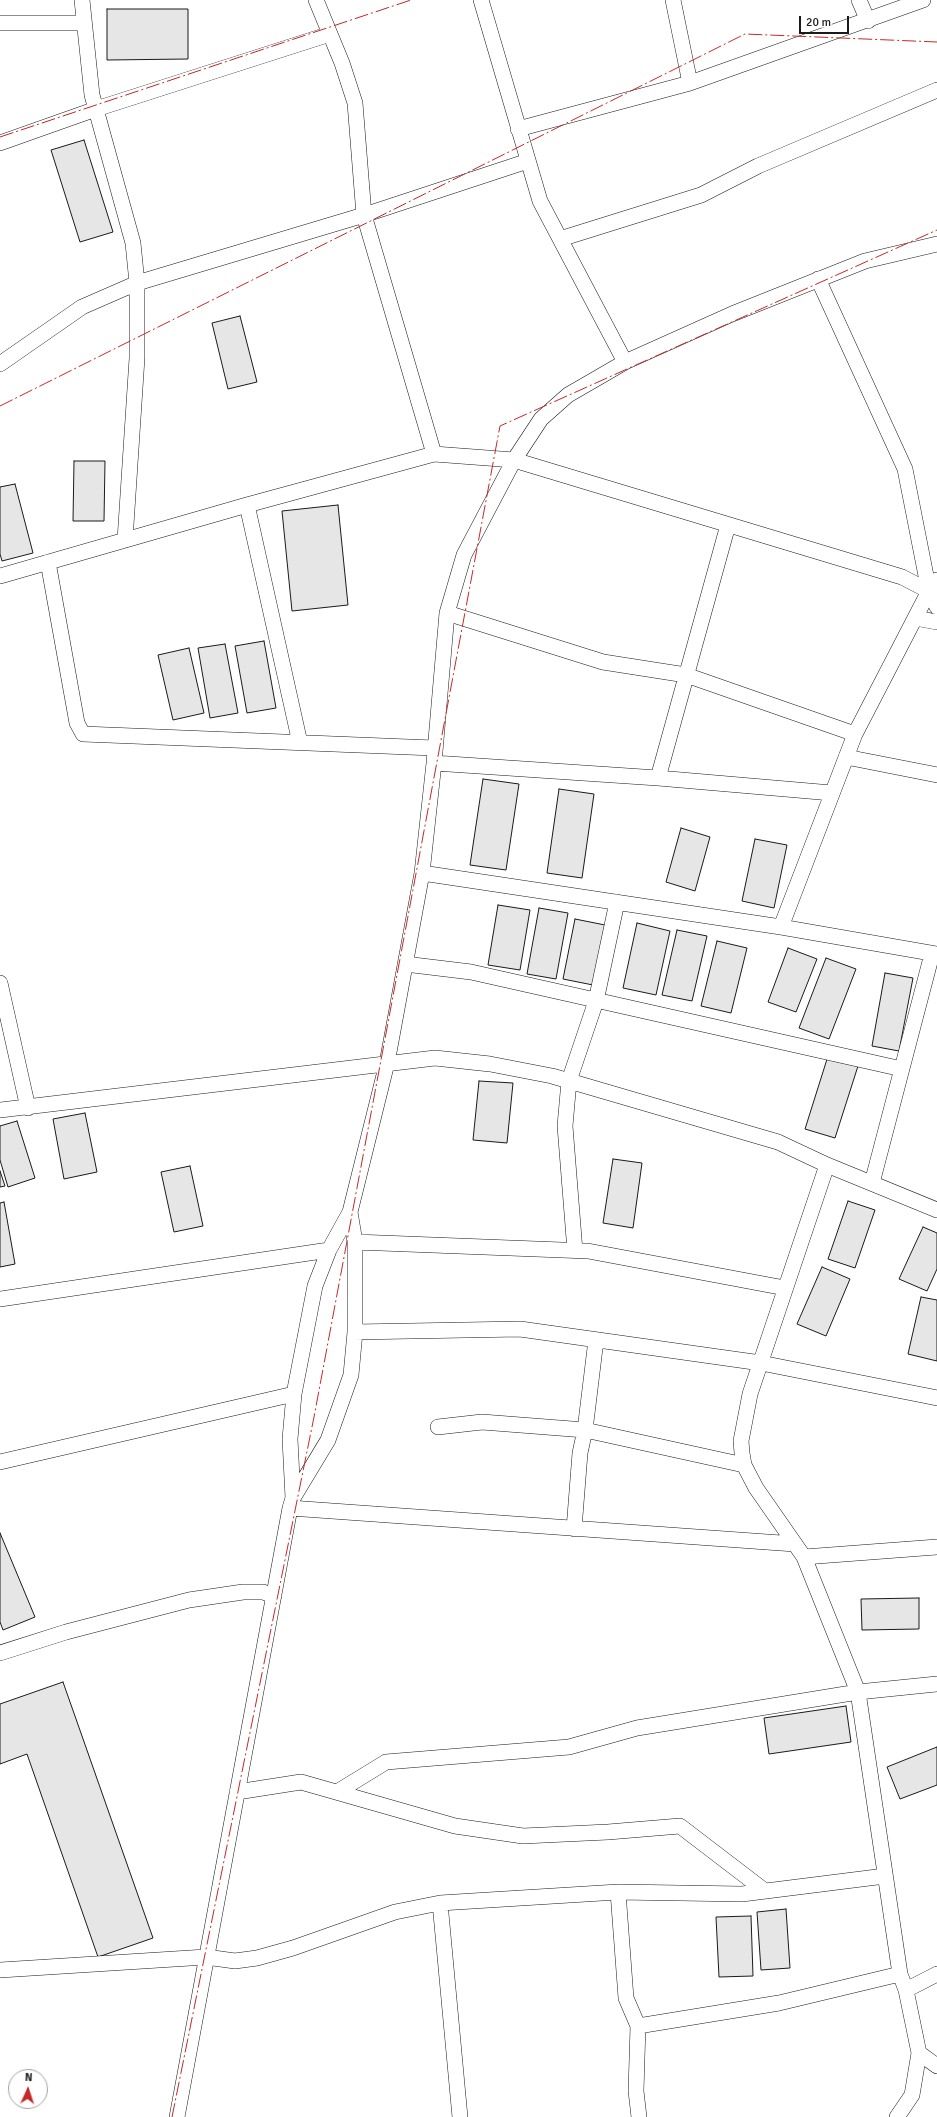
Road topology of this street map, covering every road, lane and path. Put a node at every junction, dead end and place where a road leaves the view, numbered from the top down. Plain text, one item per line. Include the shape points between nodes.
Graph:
1 (82, 0) edge
2 (316, 0) edge
3 (481, 0) edge
4 (673, 0) edge
5 (860, 0) edge
6 (923, 0) edge
7 (868, 21) junction
8 (84, 23) junction
9 (0, 24) edge
10 (330, 34) junction
11 (690, 84) junction
12 (937, 90) edge
13 (96, 109) junction
14 (518, 129) junction
15 (0, 143) edge
16 (528, 161) junction
17 (364, 215) junction
18 (560, 239) junction
19 (937, 244) edge
20 (818, 280) junction
21 (137, 283) junction
22 (625, 362) junction
23 (0, 364) edge
24 (434, 454) junction
25 (514, 460) junction
26 (247, 504) junction
27 (728, 525) junction
28 (125, 540) junction
29 (48, 562) junction
30 (0, 576) edge
31 (933, 585) edge
32 (937, 607) edge
33 (446, 613) junction
34 (915, 618) junction
35 (937, 622) edge
36 (686, 675) junction
37 (855, 734) junction
38 (300, 743) junction
39 (434, 748) junction
40 (846, 757) junction
41 (434, 763) junction
42 (937, 775) edge
43 (658, 778) junction
44 (832, 793) junction
45 (422, 873) junction
46 (618, 902) junction
47 (781, 927) junction
48 (934, 954) edge
49 (405, 964) junction
50 (0, 983) edge
51 (596, 1001) junction
52 (387, 1063) junction
53 (902, 1070) junction
54 (569, 1081) junction
55 (28, 1108) junction
56 (0, 1110) edge
57 (827, 1165) junction
58 (872, 1183) junction
59 (937, 1210) edge
60 (350, 1212) junction
61 (354, 1242) junction
62 (329, 1250) junction
63 (575, 1251) junction
64 (785, 1288) junction
65 (0, 1299) edge
66 (355, 1332) junction
67 (596, 1340) junction
68 (762, 1363) junction
69 (294, 1394) junction
70 (937, 1398) edge
71 (438, 1427) dead end
72 (585, 1430) junction
73 (0, 1462) edge
74 (744, 1465) junction
75 (291, 1503) junction
76 (574, 1529) junction
77 (795, 1544) junction
78 (937, 1548) edge
79 (804, 1557) junction
80 (274, 1596) junction
81 (0, 1653) edge
82 (937, 1684) edge
83 (858, 1692) junction
84 (237, 1792) junction
85 (337, 1792) junction
86 (886, 1876) junction
87 (765, 1891) junction
88 (618, 1892) junction
89 (440, 1903) junction
90 (206, 1957) junction
91 (0, 1970) edge
92 (900, 1974) junction
93 (937, 1974) edge
94 (906, 1990) junction
95 (638, 2026) junction
96 (919, 2053) junction
97 (937, 2066) edge
98 (177, 2117) edge
99 (460, 2117) edge
100 (639, 2117) edge
101 (897, 2117) edge

1 - 8 street
2 - 10 street
3 - 14 street
4 - 11 street
5 - 7 street
6 - 7 street
7 - 11 street
8 - 9 street
8 - 13 street via 92,95
10 - 13 street
10 - 17 street via 355,103
11 - 14 street
12 - 18 street via 758,166 701,195
13 - 15 street
13 - 21 street via 133,243
14 - 16 street
16 - 17 street
16 - 18 street via 540,201
17 - 21 street
17 - 24 street
18 - 22 street
19 - 20 street via 865,261
20 - 22 street via 732,314
20 - 31 street via 905,468
21 - 23 street via 82,307
21 - 28 street via 137,358
22 - 25 street via 568,395 542,419
24 - 25 street
24 - 26 street
25 - 27 street
25 - 33 street via 464,555
26 - 28 street
26 - 38 street
27 - 31 street
27 - 36 street
28 - 29 street
29 - 30 street
29 - 38 street via 77,723 83,734
31 - 32 street
31 - 34 street
33 - 36 street via 603,662
33 - 39 street
34 - 35 street
34 - 37 street
36 - 37 street
36 - 43 street
37 - 40 street
38 - 39 street
39 - 41 street
40 - 42 street
40 - 44 street
41 - 43 street
41 - 45 street
43 - 44 street
44 - 47 street
45 - 46 street
45 - 49 street
46 - 47 street
46 - 51 street
47 - 48 street
48 - 53 street
49 - 51 street via 471,972
49 - 52 street
50 - 55 street
51 - 53 street
51 - 54 street
52 - 54 street via 435,1058 490,1064
52 - 55 street
52 - 60 street
53 - 58 street
54 - 57 street via 778,1142
54 - 63 street via 565,1126
55 - 56 street
57 - 58 street
57 - 64 street
58 - 59 street
60 - 61 street
60 - 62 street
61 - 63 street
61 - 66 street
62 - 65 street
62 - 69 street via 315,1286
63 - 64 street via 588,1251
64 - 68 street
66 - 67 street via 520,1329
66 - 75 street via 351,1375 343,1403 328,1440
67 - 68 street
67 - 72 street
68 - 70 street
68 - 74 street via 750,1394 741,1441
69 - 73 street
69 - 75 street via 290,1440
71 - 72 street via 482,1422
72 - 74 street
72 - 76 street via 580,1453
74 - 77 street via 756,1488
75 - 76 street
75 - 80 street
76 - 77 street
77 - 79 street
78 - 79 street
79 - 83 street
80 - 81 street via 263,1592 243,1592 189,1600 66,1632
80 - 84 street
82 - 83 street
83 - 85 street via 637,1728 569,1746 386,1762
83 - 86 street
84 - 85 street via 301,1782
84 - 90 street
85 - 87 street via 455,1826 523,1836 680,1826
86 - 87 street
86 - 92 street
87 - 88 street via 742,1894
88 - 89 street
88 - 95 street via 626,1998
89 - 90 street via 395,1912 257,1958 235,1960
89 - 99 street
90 - 91 street
90 - 98 street
92 - 94 street
92 - 95 street via 779,2003
93 - 94 street
94 - 96 street
95 - 100 street via 636,2091
96 - 97 street
96 - 101 street via 912,2095

